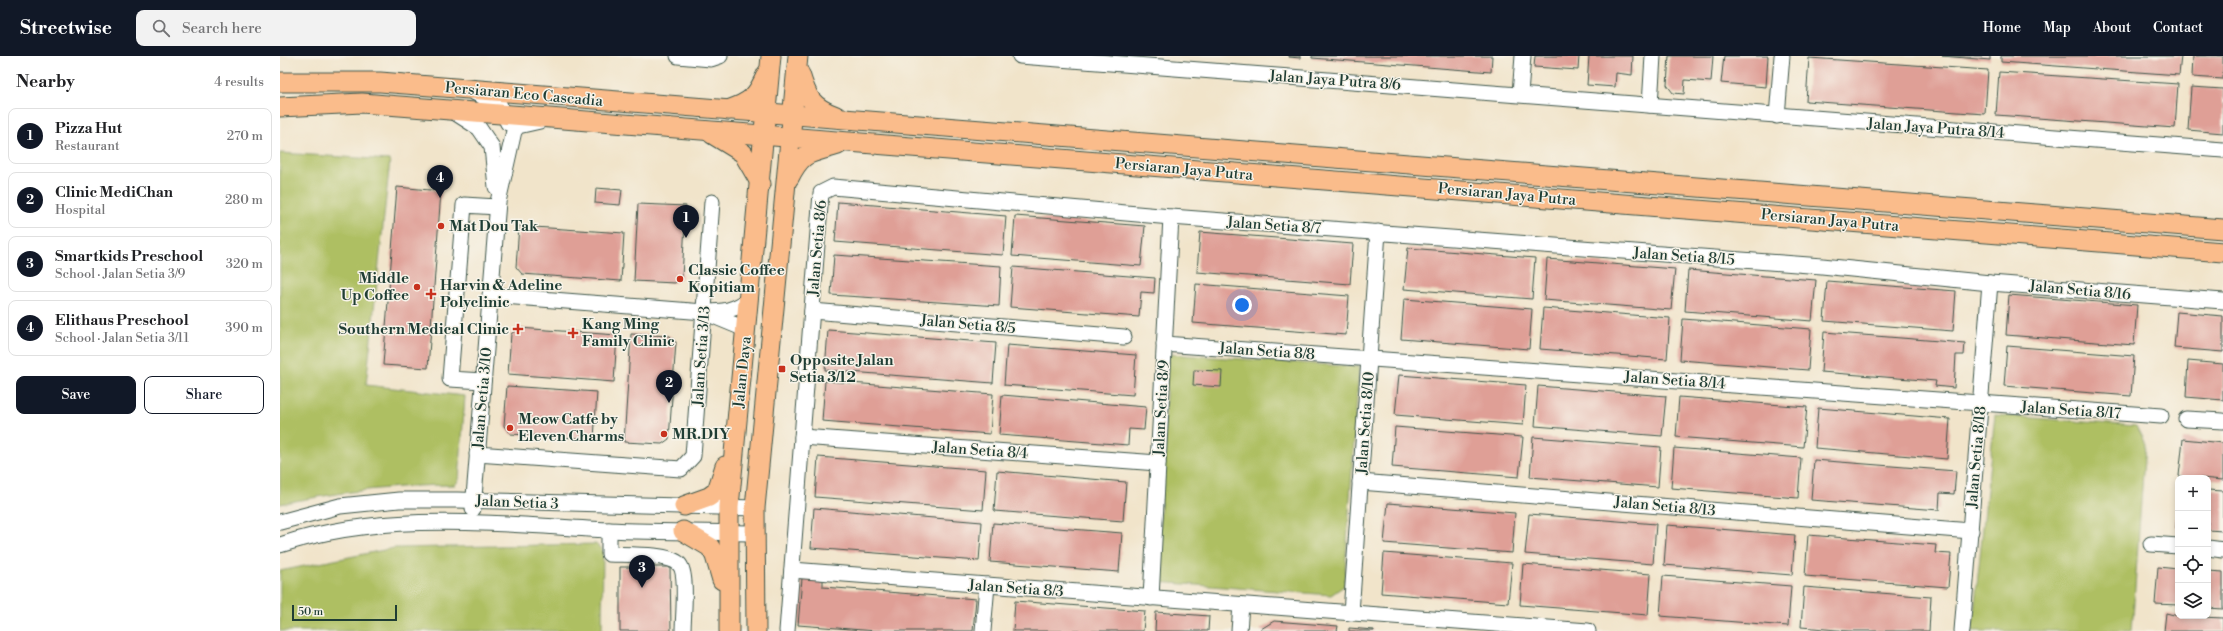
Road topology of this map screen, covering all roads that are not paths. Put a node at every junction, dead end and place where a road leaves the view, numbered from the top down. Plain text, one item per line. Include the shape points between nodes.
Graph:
1 (678, 56) edge
2 (720, 56) edge
3 (1020, 56) edge
4 (1523, 56) edge
5 (1653, 56) edge
6 (1782, 56) edge
7 (771, 61) edge
8 (798, 61) edge
9 (280, 82) edge
10 (463, 89) junction
11 (1520, 94) junction
12 (1650, 105) junction
13 (280, 107) edge
14 (451, 110) junction
15 (727, 111) junction
16 (504, 114) junction
17 (767, 114) junction
18 (793, 116) junction
19 (1777, 116) junction
20 (554, 118) junction
21 (849, 120) junction
22 (705, 130) junction
23 (765, 135) junction
24 (791, 137) junction
25 (849, 142) junction
26 (509, 146) junction
27 (2223, 150) edge
28 (761, 184) junction
29 (787, 185) junction
30 (712, 202) dead end
31 (497, 205) junction
32 (1171, 217) junction
33 (2223, 229) edge
34 (1378, 232) junction
35 (2223, 252) edge
36 (1990, 283) junction
37 (490, 295) junction
38 (749, 299) junction
39 (2223, 301) edge
40 (812, 311) junction
41 (704, 312) junction
42 (746, 334) junction
43 (1124, 337) dead end
44 (1164, 344) junction
45 (1369, 359) junction
46 (483, 381) junction
47 (1980, 403) junction
48 (2161, 416) dead end
49 (2186, 419) dead end
50 (2223, 421) edge
51 (802, 437) junction
52 (735, 442) junction
53 (477, 454) junction
54 (1158, 462) junction
55 (1360, 482) junction
56 (473, 500) junction
57 (684, 506) junction
58 (729, 508) junction
59 (756, 508) junction
60 (280, 522) edge
61 (472, 522) junction
62 (609, 530) junction
63 (683, 531) junction
64 (1970, 531) junction
65 (728, 533) junction
66 (756, 533) junction
67 (2151, 544) dead end
68 (280, 545) edge
69 (2175, 546) edge
70 (2211, 548) edge
71 (2223, 550) edge
72 (792, 570) junction
73 (987, 585) junction
74 (728, 595) junction
75 (1151, 598) junction
76 (1241, 605) junction
77 (1351, 614) junction
78 (1501, 628) edge
79 (683, 631) edge
80 (728, 631) edge
81 (756, 631) edge
82 (787, 631) edge
83 (983, 631) edge
84 (1239, 631) edge
85 (1588, 631) edge
86 (1962, 631) edge

1 - 2 street via 711,59
3 - 11 street, Jalan Jaya Putra 8/6
4 - 11 street
5 - 12 street
6 - 19 street
7 - 15 main road via 759,93 748,102
7 - 17 main road, Jalan Daya
8 - 18 main road, Jalan Daya
8 - 21 main road via 809,99 828,113
9 - 10 main road, Persiaran Eco Cascadia via 349,80
10 - 15 main road, Persiaran Eco Cascadia
10 - 16 street via 499,104
11 - 12 street, Jalan Jaya Putra 8/6
12 - 19 street, Jalan Jaya Putra 8/14
13 - 14 main road, Persiaran Eco Cascadia via 362,103
14 - 16 main road, Persiaran Eco Cascadia
14 - 31 street via 479,128 492,147
15 - 17 main road, Persiaran Eco Cascadia
16 - 20 main road, Persiaran Eco Cascadia
16 - 26 street via 508,122
17 - 18 main road, Persiaran Eco Cascadia
17 - 23 main road, Jalan Daya
18 - 21 main road, Persiaran Jaya Putra
18 - 24 main road, Jalan Daya
19 - 27 street, Jalan Jaya Putra 8/14
20 - 22 main road, Persiaran Eco Cascadia
20 - 26 street via 518,126
21 - 33 main road, Persiaran Jaya Putra
22 - 23 main road, Persiaran Eco Cascadia
22 - 28 main road via 743,153
23 - 24 main road, Persiaran Eco Cascadia
23 - 28 main road, Jalan Daya
24 - 25 main road, Persiaran Jaya Putra
24 - 29 main road, Jalan Daya
25 - 29 main road via 804,156 796,163
25 - 35 main road, Persiaran Jaya Putra
26 - 31 street
28 - 38 main road, Jalan Daya
29 - 59 main road, Jalan Daya
30 - 41 street, Jalan Setia 3/13
31 - 37 street, Jalan Setia 3/10
31 - 46 street via 464,205 450,371 450,379
32 - 34 street, Jalan Setia 8/7
32 - 40 street, Jalan Setia 8/6 via 833,187 821,193
32 - 44 street, Jalan Setia 8/9
34 - 36 street, Jalan Setia 8/15 via 1822,266
34 - 45 street, Jalan Setia 8/10
36 - 39 street, Jalan Setia 8/16
36 - 47 street, Jalan Setia 8/18
37 - 41 street
37 - 46 street, Jalan Setia 3/10
38 - 41 street via 728,312
38 - 42 main road, Jalan Daya
40 - 43 street, Jalan Setia 8/5
40 - 51 street, Jalan Setia 8/6
41 - 42 street via 740,327
41 - 53 street, Jalan Setia 3/13 via 693,456 681,470
42 - 52 main road, Jalan Daya
44 - 45 street, Jalan Setia 8/8
44 - 54 street, Jalan Setia 8/9
45 - 47 street, Jalan Setia 8/14
45 - 55 street, Jalan Setia 8/10
46 - 53 street, Jalan Setia 3/10
47 - 48 street, Jalan Setia 8/17
47 - 64 street, Jalan Setia 8/18
49 - 50 street
51 - 54 street, Jalan Setia 8/4
51 - 72 street, Jalan Setia 8/6
52 - 57 main road via 717,491 709,497
52 - 58 main road, Jalan Daya
53 - 56 street, Jalan Setia 3/10
54 - 75 street, Jalan Setia 8/9
55 - 64 street, Jalan Setia 8/13
55 - 77 street, Jalan Setia 8/10
56 - 57 street, Jalan Setia 3
56 - 60 street, Jalan Setia 3 via 399,500 340,506
56 - 61 street, Jalan Setia 3/10
57 - 58 street, Jalan Setia 3
58 - 59 street, Jalan Setia 3
58 - 65 main road, Jalan Daya
59 - 66 main road, Jalan Daya
61 - 62 street, Jalan Setia 3
61 - 68 street, Jalan Setia 3 via 401,522 343,530
62 - 63 street, Jalan Setia 3
62 - 79 street via 609,554 669,559 679,564 683,574
63 - 65 street, Jalan Setia 3
63 - 74 main road via 710,547
64 - 86 street, Jalan Setia 8/18
65 - 66 street, Jalan Setia 3
65 - 74 main road, Jalan Daya
66 - 81 main road, Jalan Daya
67 - 69 street
70 - 71 street
72 - 73 street, Jalan Setia 8/3
72 - 82 street, Jalan Setia 8/6
73 - 75 street, Jalan Setia 8/3
73 - 83 street
74 - 80 main road, Jalan Daya
75 - 76 street, Jalan Setia 8/3
76 - 77 street, Jalan Setia 8/3
76 - 84 street
77 - 78 street, Jalan Setia 8/3
78 - 85 street, Jalan Setia 8/3

